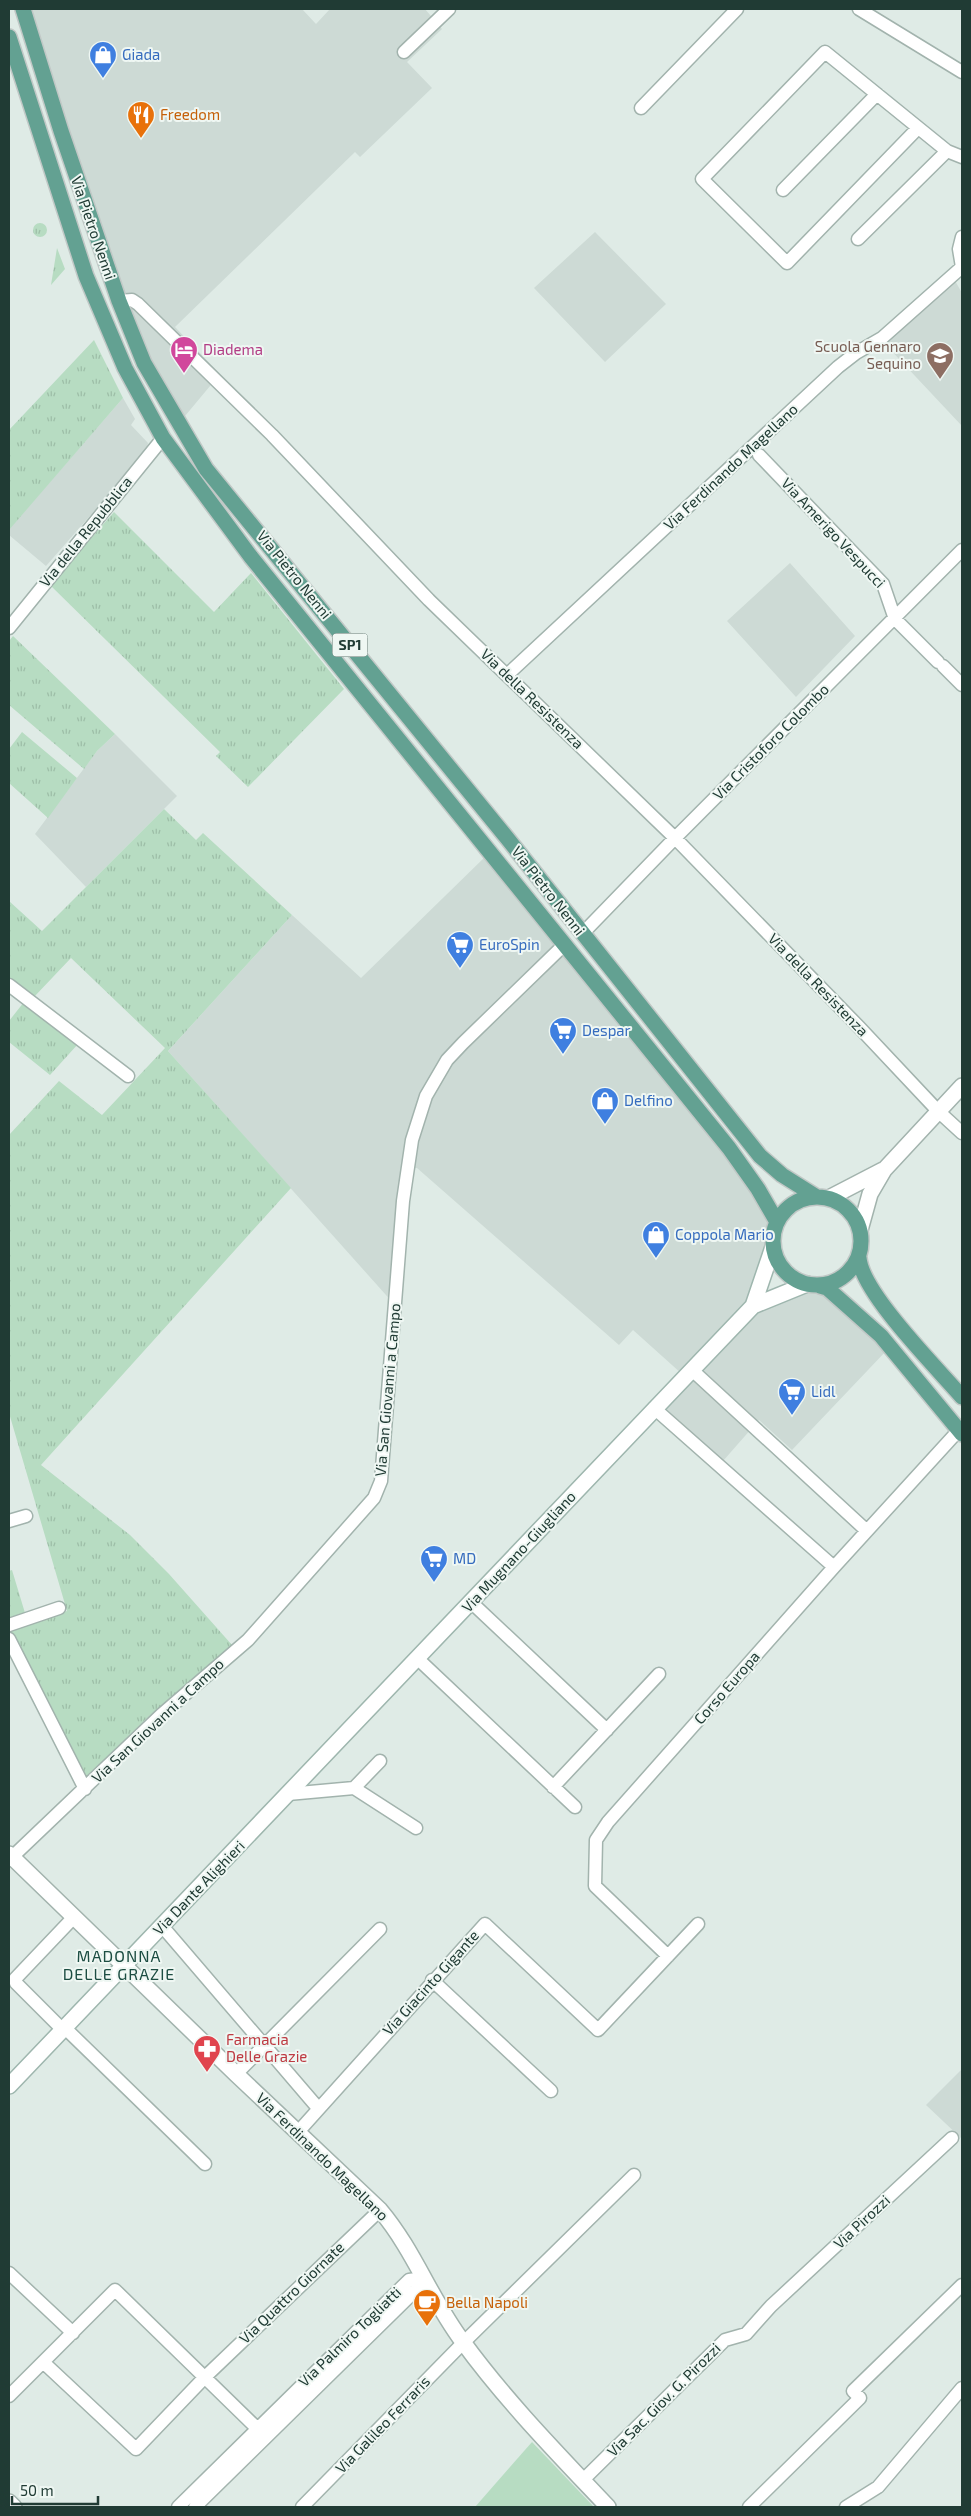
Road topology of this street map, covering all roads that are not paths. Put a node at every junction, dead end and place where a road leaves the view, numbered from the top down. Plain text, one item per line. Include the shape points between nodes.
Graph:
1 (23, 9) edge
2 (449, 9) edge
3 (737, 9) edge
4 (859, 9) edge
5 (9, 37) edge
6 (404, 52) dead end
7 (962, 72) edge
8 (877, 94) junction
9 (641, 108) dead end
10 (918, 128) junction
11 (947, 150) junction
12 (962, 157) edge
13 (783, 190) dead end
14 (962, 237) edge
15 (858, 239) dead end
16 (962, 267) edge
17 (119, 301) junction
18 (163, 438) junction
19 (759, 454) dead end
20 (962, 550) edge
21 (895, 619) junction
22 (9, 628) edge
23 (507, 675) junction
24 (962, 685) edge
25 (674, 838) junction
26 (582, 934) junction
27 (564, 945) junction
28 (9, 985) edge
29 (128, 1076) dead end
30 (962, 1086) edge
31 (938, 1111) junction
32 (962, 1133) edge
33 (884, 1170) junction
34 (823, 1198) junction
35 (777, 1222) junction
36 (860, 1230) junction
37 (773, 1248) junction
38 (858, 1258) junction
39 (813, 1285) junction
40 (753, 1306) junction
41 (692, 1370) junction
42 (962, 1397) edge
43 (654, 1408) junction
44 (961, 1432) edge
45 (26, 1516) dead end
46 (9, 1522) edge
47 (867, 1530) junction
48 (834, 1567) junction
49 (471, 1602) junction
50 (59, 1608) dead end
51 (9, 1624) edge
52 (9, 1639) edge
53 (418, 1659) junction
54 (659, 1674) dead end
55 (606, 1730) junction
56 (380, 1761) dead end
57 (553, 1787) junction
58 (354, 1788) junction
59 (84, 1789) junction
60 (286, 1796) junction
61 (575, 1807) dead end
62 (416, 1828) dead end
63 (10, 1857) edge
64 (73, 1918) junction
65 (698, 1924) dead end
66 (162, 1926) junction
67 (380, 1929) dead end
68 (668, 1956) junction
69 (124, 1967) junction
70 (432, 1980) junction
71 (13, 1986) edge
72 (64, 2029) junction
73 (265, 2046) junction
74 (236, 2074) junction
75 (9, 2086) edge
76 (551, 2091) dead end
77 (318, 2108) junction
78 (298, 2132) junction
79 (952, 2138) dead end
80 (205, 2164) dead end
81 (634, 2175) dead end
82 (380, 2210) junction
83 (9, 2273) edge
84 (424, 2278) junction
85 (962, 2285) edge
86 (772, 2306) joint
87 (73, 2333) junction
88 (463, 2343) junction
89 (43, 2362) junction
90 (205, 2377) junction
91 (962, 2388) edge
92 (9, 2396) edge
93 (262, 2432) junction
94 (582, 2480) junction
95 (9, 2502) edge
96 (14, 2507) edge
97 (178, 2507) edge
98 (195, 2507) edge
99 (302, 2507) edge
100 (608, 2507) edge
101 (749, 2507) edge
102 (846, 2507) edge

1 - 17 main road, Via Pietro Nenni / SP1
2 - 6 street
3 - 9 street
4 - 7 street
5 - 18 main road, Via Pietro Nenni / SP1 via 86,276 125,368
8 - 10 street
8 - 10 street via 825,52 702,179 787,263
8 - 13 street
10 - 11 street
11 - 12 street
11 - 15 street
14 - 16 street
16 - 23 street, Via Ferdinando Magellano via 882,338 838,367
17 - 23 street, Via della Resistenza via 132,300 138,304 209,372 429,600
17 - 26 main road, Via Pietro Nenni / SP1 via 144,363 206,469
18 - 22 street, Via della Repubblica
18 - 27 main road, Via Pietro Nenni / SP1 via 251,557
19 - 21 street, Via Amerigo Vespucci via 883,584
20 - 21 street, Via Cristoforo Colombo
21 - 24 street
21 - 25 street, Via Cristoforo Colombo
23 - 25 street, Via della Resistenza
25 - 26 street, Via Cristoforo Colombo
25 - 31 street, Via della Resistenza
26 - 34 main road, Via Pietro Nenni / SP1 via 760,1156 782,1175
27 - 35 main road, Via Pietro Nenni / SP1 via 729,1148
27 - 59 street, Via San Giovanni a Campo via 447,1060 426,1096 412,1140 403,1201 381,1481 374,1498 248,1640
28 - 29 street
30 - 31 main road
31 - 32 street, Via della Resistenza
31 - 33 main road
33 - 34 main road
33 - 36 main road via 870,1194
34 - 35 main road via 793,1204
34 - 36 main road via 849,1210
35 - 37 main road
36 - 38 main road via 862,1244
37 - 39 main road via 784,1271 794,1279
37 - 40 main road, Via Mugnano-Giugliano
38 - 39 main road via 843,1277 832,1283
38 - 42 main road via 873,1290
39 - 40 main road, Via Mugnano-Giugliano
39 - 44 main road via 827,1288 881,1336
40 - 41 main road, Via Mugnano-Giugliano
41 - 43 main road, Via Mugnano-Giugliano
41 - 47 street
43 - 48 street
43 - 49 main road, Via Mugnano-Giugliano
44 - 47 street, Corso Europa
45 - 46 street
47 - 48 street, Corso Europa
48 - 68 street, Corso Europa via 610,1820 596,1840 595,1886
49 - 53 main road, Via Mugnano-Giugliano
49 - 55 street
50 - 51 street
52 - 59 street
53 - 57 street
53 - 60 main road, Via Mugnano-Giugliano
54 - 55 street
55 - 57 street
56 - 58 street
57 - 61 street
58 - 60 street
58 - 62 street
59 - 63 street, Via San Giovanni a Campo
60 - 66 main road, Via Dante Alighieri
63 - 64 main road, Via Ferdinando Magellano
64 - 69 main road, Via Ferdinando Magellano
64 - 71 street via 17,1976
65 - 68 street, Via Giacinto Gigante
66 - 69 main road, Via Dante Alighieri
66 - 73 street
67 - 73 street
68 - 70 street, Via Giacinto Gigante via 598,2030 484,1924
69 - 72 main road, Via Dante Alighieri
69 - 74 main road, Via Ferdinando Magellano
70 - 76 street
70 - 77 street, Via Giacinto Gigante
71 - 72 street
72 - 75 main road, Via Dante Alighieri
72 - 80 street
73 - 74 street
73 - 77 street
74 - 78 main road, Via Ferdinando Magellano
77 - 78 street, Via Giacinto Gigante
78 - 82 main road, Via Ferdinando Magellano
79 - 86 street, Via Pirozzi
81 - 88 street, Via Galileo Ferraris
82 - 84 main road, Via Ferdinando Magellano via 398,2232
82 - 90 street, Via Quattro Giornate
83 - 87 street
84 - 88 main road, Via Ferdinando Magellano
84 - 93 street, Via Palmiro Togliatti via 417,2289
85 - 101 street via 853,2391 860,2398
86 - 94 street, Via Sac. Giov. G. Pirozzi via 746,2334 725,2340
87 - 89 street
87 - 90 street via 115,2290
88 - 94 main road, Via Ferdinando Magellano via 524,2418
88 - 99 street, Via Galileo Ferraris
89 - 90 street, Via Quattro Giornate via 136,2449
89 - 92 street
90 - 93 street
91 - 102 street via 878,2486
93 - 97 street, Via Palmiro Togliatti
93 - 98 street, Via Palmiro Togliatti
94 - 100 main road, Via Ferdinando Magellano
95 - 96 main road

